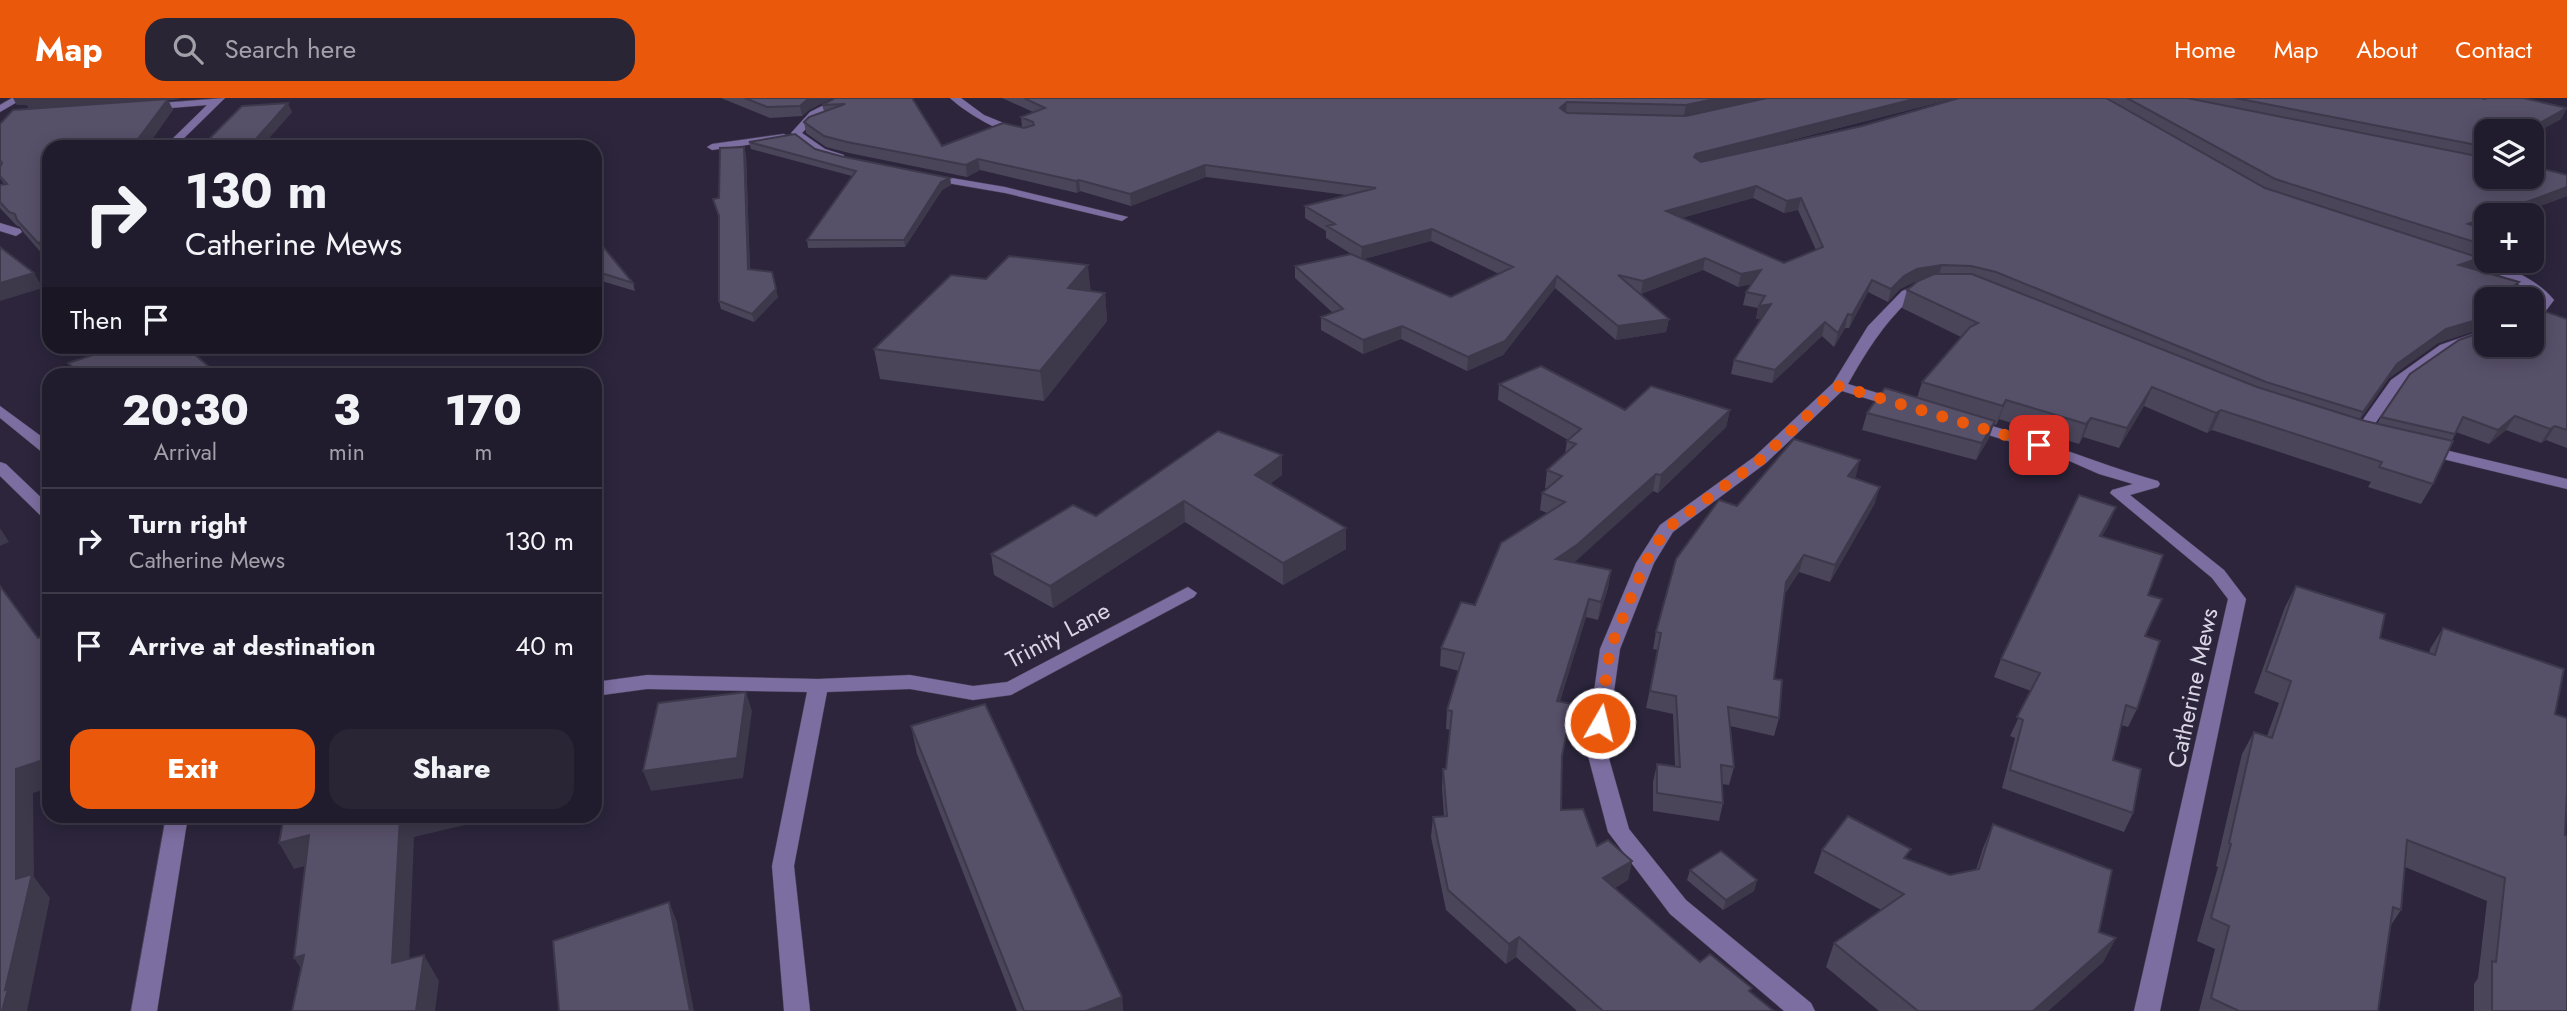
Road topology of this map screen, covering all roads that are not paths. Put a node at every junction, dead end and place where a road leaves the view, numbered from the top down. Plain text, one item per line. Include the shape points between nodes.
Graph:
1 (19, 98) edge
2 (845, 98) edge
3 (955, 98) edge
4 (218, 100) edge
5 (135, 108) edge
6 (0, 109) edge
7 (13, 117) edge
8 (0, 118) edge
9 (797, 135) junction
10 (1028, 135) edge
11 (176, 140) edge
12 (712, 147) dead end
13 (856, 162) edge
14 (919, 175) edge
15 (1122, 217) dead end
16 (0, 227) edge
17 (16, 232) edge
18 (2439, 251) edge
19 (1948, 284) edge
20 (2532, 287) edge
21 (2474, 338) edge
22 (1839, 386) junction
23 (1919, 409) edge
24 (0, 411) edge
25 (1958, 421) edge
26 (2360, 434) edge
27 (42, 444) edge
28 (2411, 447) edge
29 (0, 467) edge
30 (2567, 484) edge
31 (42, 507) edge
32 (1188, 593) dead end
33 (818, 686) junction
34 (602, 687) edge
35 (176, 823) edge
36 (144, 1011) edge
37 (797, 1011) edge
38 (1802, 1011) edge
39 (2147, 1011) edge

1 - 6 street
2 - 9 street via 814,114
3 - 10 street via 980,117
4 - 5 street
4 - 11 street
7 - 8 street
9 - 12 street
9 - 13 street via 821,151
14 - 15 street
16 - 17 street
18 - 20 street
19 - 22 street via 1920,287 1907,294 1874,329
21 - 26 street via 2445,348 2396,383
22 - 23 street
22 - 38 street via 1760,460 1666,529 1645,563 1610,649 1596,748 1619,832 1678,907
24 - 27 street
25 - 39 street, Catherine Mews via 2152,484 2118,493 2218,574 2237,599
28 - 30 street
29 - 31 street
32 - 33 street, Trinity Lane via 1012,688 974,693 910,682
33 - 34 street, Trinity Lane via 647,682
33 - 37 street via 783,866
35 - 36 street

